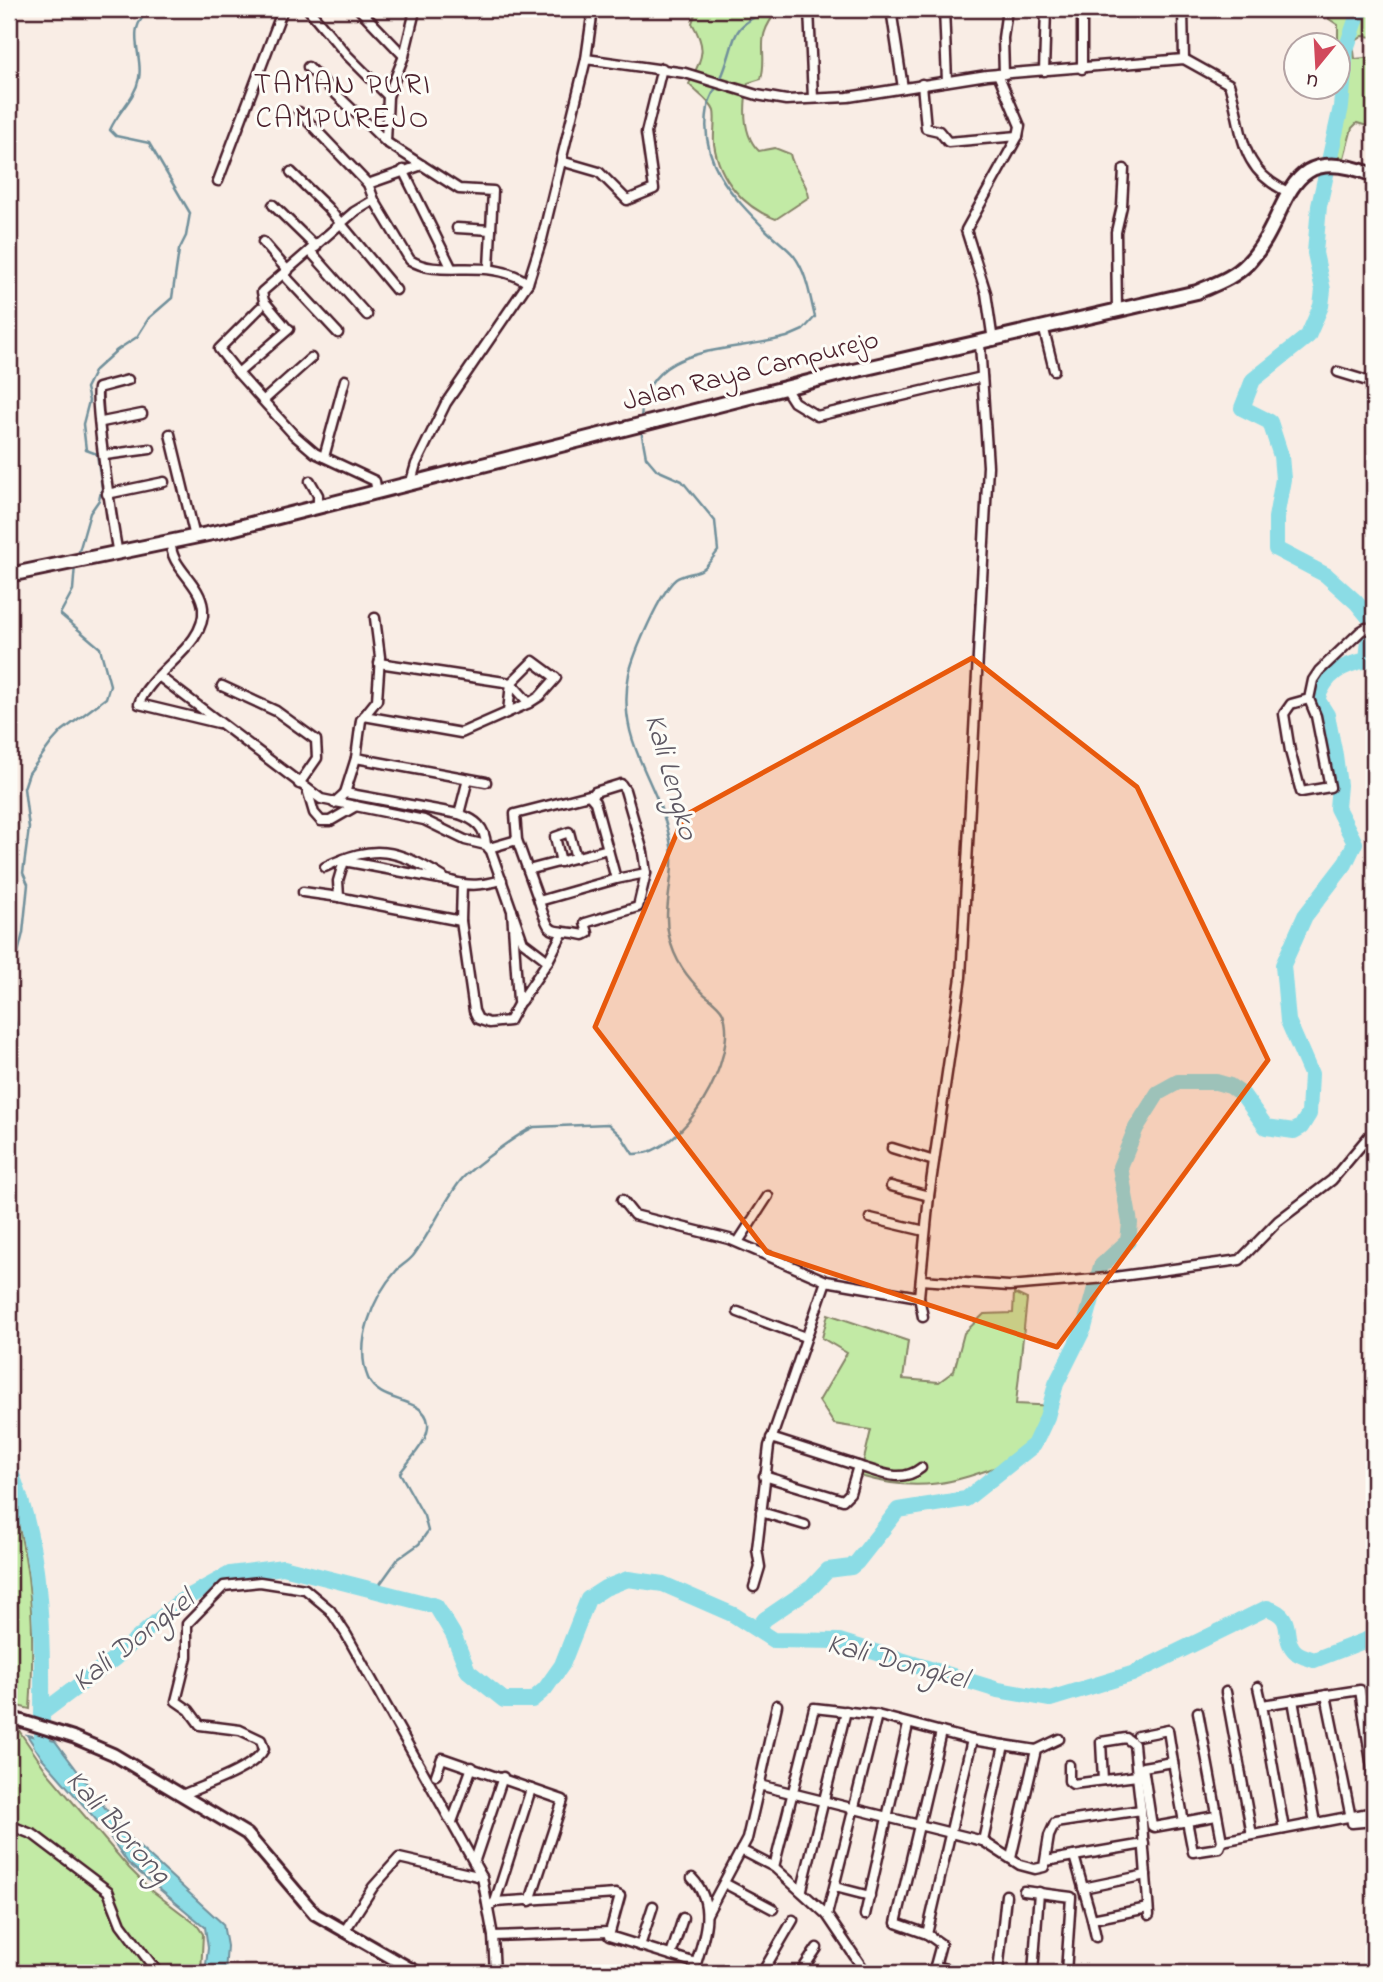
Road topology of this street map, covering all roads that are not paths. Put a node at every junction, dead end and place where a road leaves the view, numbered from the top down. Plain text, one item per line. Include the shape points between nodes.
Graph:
1 (284, 9) edge
2 (359, 9) edge
3 (409, 9) edge
4 (593, 9) edge
5 (604, 9) edge
6 (613, 9) edge
7 (809, 9) edge
8 (891, 9) edge
9 (944, 9) edge
10 (1007, 9) edge
11 (1046, 9) edge
12 (1082, 9) edge
13 (1183, 9) edge
14 (309, 10) edge
15 (404, 56) junction
16 (586, 59) junction
17 (1184, 59) junction
18 (308, 67) dead end
19 (662, 68) junction
20 (1082, 69) junction
21 (1044, 71) junction
22 (1001, 74) junction
23 (947, 80) junction
24 (924, 84) junction
25 (903, 88) junction
26 (388, 96) junction
27 (813, 99) junction
28 (299, 111) dead end
29 (1018, 136) junction
30 (386, 142) junction
31 (561, 160) junction
32 (422, 165) junction
33 (1124, 169) dead end
34 (403, 170) junction
35 (291, 172) dead end
36 (1374, 175) edge
37 (218, 181) dead end
38 (368, 184) junction
39 (1289, 192) junction
40 (374, 200) junction
41 (273, 205) dead end
42 (340, 226) junction
43 (457, 228) dead end
44 (491, 230) junction
45 (263, 243) dead end
46 (313, 249) junction
47 (452, 267) junction
48 (489, 268) junction
49 (286, 273) junction
50 (527, 283) junction
51 (396, 290) dead end
52 (260, 308) dead end
53 (1117, 312) junction
54 (367, 315) dead end
55 (1044, 330) junction
56 (338, 333) dead end
57 (986, 342) junction
58 (311, 358) dead end
59 (1054, 370) dead end
60 (1338, 372) dead end
61 (238, 373) junction
62 (982, 377) junction
63 (128, 380) dead end
64 (345, 380) dead end
65 (1374, 383) edge
66 (785, 388) junction
67 (264, 400) junction
68 (142, 414) dead end
69 (102, 422) junction
70 (170, 433) dead end
71 (150, 449) dead end
72 (105, 455) junction
73 (324, 457) junction
74 (310, 481) dead end
75 (164, 482) dead end
76 (410, 485) junction
77 (377, 493) junction
78 (107, 494) junction
79 (318, 507) junction
80 (195, 537) junction
81 (171, 543) junction
82 (118, 554) junction
83 (9, 575) edge
84 (375, 618) dead end
85 (1370, 628) edge
86 (379, 663) junction
87 (160, 677) junction
88 (511, 683) junction
89 (222, 685) dead end
90 (1309, 699) junction
91 (529, 703) junction
92 (508, 712) junction
93 (364, 716) junction
94 (221, 723) junction
95 (356, 758) junction
96 (468, 779) junction
97 (486, 782) dead end
98 (303, 786) junction
99 (345, 793) junction
100 (593, 797) junction
101 (392, 802) junction
102 (334, 803) junction
103 (356, 806) junction
104 (388, 811) junction
105 (459, 814) junction
106 (517, 840) junction
107 (487, 846) junction
108 (608, 849) junction
109 (576, 858) junction
110 (344, 861) junction
111 (561, 862) junction
112 (325, 867) dead end
113 (528, 870) junction
114 (646, 873) junction
115 (616, 879) junction
116 (448, 880) junction
117 (502, 880) junction
118 (462, 884) junction
119 (303, 892) dead end
120 (339, 897) junction
121 (539, 901) junction
122 (512, 910) junction
123 (461, 921) junction
124 (565, 932) junction
125 (523, 942) junction
126 (513, 955) junction
127 (548, 961) junction
128 (520, 1001) junction
129 (1374, 1130) edge
130 (892, 1148) dead end
131 (934, 1161) junction
132 (891, 1185) dead end
133 (929, 1195) junction
134 (768, 1196) dead end
135 (622, 1200) dead end
136 (870, 1218) dead end
137 (925, 1231) junction
138 (738, 1242) junction
139 (921, 1280) junction
140 (826, 1281) junction
141 (919, 1297) junction
142 (738, 1312) dead end
143 (923, 1317) dead end
144 (805, 1337) junction
145 (771, 1438) junction
146 (858, 1466) junction
147 (921, 1468) dead end
148 (764, 1476) junction
149 (761, 1512) junction
150 (805, 1525) dead end
151 (754, 1587) dead end
152 (1258, 1687) dead end
153 (1226, 1692) dead end
154 (1326, 1695) junction
155 (1293, 1700) junction
156 (777, 1705) dead end
157 (1262, 1705) junction
158 (846, 1711) junction
159 (1198, 1712) dead end
160 (877, 1715) junction
161 (9, 1717) edge
162 (908, 1725) junction
163 (941, 1732) junction
164 (1138, 1736) dead end
165 (1059, 1739) dead end
166 (972, 1740) junction
167 (1004, 1745) junction
168 (1036, 1750) junction
169 (1173, 1762) junction
170 (1069, 1765) dead end
171 (472, 1767) junction
172 (436, 1775) dead end
173 (1137, 1776) junction
174 (503, 1777) junction
175 (1103, 1780) junction
176 (1374, 1781) edge
177 (759, 1787) junction
178 (531, 1789) junction
179 (184, 1794) junction
180 (792, 1794) junction
181 (823, 1801) junction
182 (855, 1809) junction
183 (1141, 1810) junction
184 (1374, 1812) edge
185 (1216, 1816) junction
186 (887, 1817) junction
187 (1350, 1817) junction
188 (1186, 1821) junction
189 (1374, 1821) edge
190 (452, 1822) junction
191 (1315, 1823) junction
192 (9, 1825) edge
193 (919, 1825) junction
194 (1284, 1829) junction
195 (951, 1833) junction
196 (1252, 1836) junction
197 (983, 1841) junction
198 (1222, 1841) junction
199 (1144, 1844) junction
200 (741, 1850) junction
201 (1074, 1856) junction
202 (1011, 1858) junction
203 (1046, 1861) junction
204 (474, 1863) junction
205 (774, 1867) junction
206 (1146, 1875) junction
207 (482, 1877) junction
208 (692, 1878) dead end
209 (724, 1883) junction
210 (835, 1887) junction
211 (1083, 1888) junction
212 (802, 1889) junction
213 (1024, 1891) dead end
214 (1039, 1892) junction
215 (1006, 1895) dead end
216 (870, 1896) junction
217 (530, 1901) junction
218 (492, 1905) junction
219 (653, 1906) dead end
220 (772, 1909) dead end
221 (707, 1914) junction
222 (827, 1915) junction
223 (865, 1915) dead end
224 (683, 1918) dead end
225 (1092, 1919) junction
226 (793, 1920) dead end
227 (344, 1932) junction
228 (610, 1933) junction
229 (927, 1934) junction
230 (493, 1936) junction
231 (1096, 1937) dead end
232 (640, 1946) junction
233 (817, 1948) dead end
234 (671, 1955) junction
235 (696, 1963) junction
236 (934, 1970) edge
237 (158, 1973) edge
238 (418, 1973) edge
239 (495, 1973) edge
240 (693, 1973) edge
241 (719, 1973) edge
242 (728, 1973) edge
243 (762, 1973) edge
244 (800, 1973) edge
245 (866, 1973) edge
246 (962, 1973) edge
247 (998, 1973) edge
248 (1033, 1973) edge
249 (1066, 1973) edge

1 - 37 street
2 - 15 street
3 - 15 street via 414,15
4 - 16 street
5 - 6 street
7 - 27 street
8 - 25 street
9 - 23 street
10 - 22 street
11 - 21 street
12 - 20 street
13 - 17 street
14 - 26 street
15 - 26 street
16 - 19 street
16 - 31 street
17 - 20 street
17 - 39 street via 1229,84 1238,131 1258,174
18 - 30 street
19 - 27 street via 786,100
19 - 31 street via 646,133 654,189 627,200 599,172
20 - 21 street
21 - 22 street
22 - 23 street
22 - 29 street via 1020,126
23 - 24 street
24 - 25 street
24 - 29 street via 926,128 939,131 948,142
25 - 27 street
26 - 30 street
28 - 38 street
29 - 57 street via 966,230 986,293
30 - 32 street
31 - 50 street
32 - 34 street
32 - 44 street via 459,189 493,191
33 - 53 street via 1116,232
34 - 38 street
34 - 47 street
35 - 42 street
36 - 39 main road, Jalan Raya Campurejo via 1328,165 1307,172
38 - 40 street
39 - 53 main road, Jalan Raya Campurejo via 1266,237 1240,271 1197,292
40 - 42 street
40 - 47 street via 411,260
41 - 46 street
42 - 46 street
42 - 51 street
43 - 44 street
44 - 48 street
45 - 49 street
46 - 49 street
46 - 54 street
47 - 48 street
48 - 50 street via 515,274
49 - 56 street
49 - 61 street via 262,296 287,328
50 - 76 street via 446,403
52 - 61 street via 219,349
53 - 55 main road, Jalan Raya Campurejo
55 - 57 main road, Jalan Raya Campurejo
55 - 59 street
57 - 62 street
57 - 66 main road, Jalan Raya Campurejo
58 - 67 street
60 - 65 street
61 - 67 street
62 - 66 street via 817,416 794,402
62 - 131 street via 988,466 961,977
63 - 69 street via 96,389
64 - 73 street
66 - 76 main road, Jalan Raya Campurejo
67 - 73 street via 294,435
68 - 69 street
69 - 72 street
70 - 80 street
71 - 72 street
72 - 78 street
73 - 77 street via 375,481
74 - 79 street via 318,495
75 - 78 street
76 - 77 main road, Jalan Raya Campurejo
77 - 79 main road, Jalan Raya Campurejo
78 - 82 street
79 - 80 main road, Jalan Raya Campurejo
80 - 81 main road, Jalan Raya Campurejo
81 - 82 main road, Jalan Raya Campurejo
81 - 87 street via 170,555 197,591 202,621 197,636
82 - 83 main road, Jalan Raya Campurejo
84 - 86 street
85 - 90 street via 1320,671
86 - 88 street
86 - 93 street via 377,700
87 - 94 street
87 - 94 street via 143,696 141,706
88 - 91 street
88 - 91 street via 533,661 556,678
88 - 92 street
89 - 98 street via 276,711 316,740 317,758
90 - 90 street via 1317,716 1329,787 1301,792 1284,714 1291,704
91 - 92 street
92 - 93 street via 461,733
93 - 95 street
94 - 98 street
95 - 96 street
95 - 99 street
96 - 97 street
96 - 105 street
98 - 102 street
98 - 103 street via 321,821 330,821
99 - 101 street
99 - 102 street
100 - 106 street via 515,814
100 - 108 street
100 - 114 street via 621,784
101 - 104 street
101 - 105 street
102 - 103 street
103 - 104 street
104 - 107 street via 424,820
105 - 107 street via 485,832
106 - 107 street
106 - 113 street
107 - 117 street
108 - 109 street
108 - 115 street
109 - 111 street
109 - 111 street via 569,832 555,837
110 - 112 street
110 - 116 street
110 - 116 street via 370,850 392,852
110 - 120 street
111 - 113 street
113 - 121 street
114 - 115 street
114 - 124 street via 638,907
115 - 121 street
116 - 118 street
117 - 118 street
117 - 122 street
118 - 123 street
119 - 120 street
120 - 123 street
121 - 124 street via 549,928 554,933
122 - 125 street
122 - 126 street
123 - 128 street via 478,1019 488,1024 509,1021
124 - 127 street
125 - 126 street
125 - 127 street
126 - 128 street
127 - 128 street
129 - 139 street via 1332,1180 1278,1221 1240,1260 1009,1286
130 - 131 street
131 - 133 street
132 - 133 street
133 - 137 street
134 - 138 street
135 - 138 street via 636,1216
136 - 137 street
137 - 139 street
138 - 140 street
139 - 141 street
140 - 141 street
140 - 144 street
141 - 143 street
142 - 144 street
144 - 145 street
145 - 146 street
145 - 148 street
146 - 147 street via 899,1477
146 - 148 street via 850,1493 843,1500
148 - 149 street
149 - 150 street
149 - 151 street via 760,1567
152 - 157 street
153 - 196 street
154 - 155 street
154 - 176 street via 1360,1690
154 - 187 street
155 - 157 street
155 - 191 street
156 - 177 street
157 - 194 street
158 - 160 street
158 - 180 street via 812,1710
158 - 181 street
159 - 185 street
160 - 162 street
160 - 182 street
161 - 179 street via 113,1754
162 - 163 street
162 - 186 street
163 - 166 street
163 - 193 street
164 - 169 street via 1168,1730
165 - 168 street
166 - 167 street
166 - 195 street
167 - 168 street
167 - 197 street
168 - 202 street
169 - 188 street
169 - 188 street via 1143,1767 1149,1823 1154,1827
170 - 175 street via 1069,1782 1073,1784
171 - 172 street via 442,1758
171 - 174 street
171 - 190 street
173 - 175 street
173 - 175 street via 1134,1744 1126,1738 1101,1742
173 - 183 street
174 - 178 street
174 - 204 street
177 - 180 street
177 - 200 street
178 - 217 street via 563,1802
178 - 218 street
179 - 190 street via 242,1768 264,1749 261,1740 250,1733 200,1725 176,1701 187,1657 188,1623 224,1586 260,1582 296,1586 320,1601 346,1634
179 - 227 street via 247,1834 307,1906
180 - 181 street
180 - 205 street
181 - 182 street
181 - 212 street
182 - 186 street
182 - 210 street
183 - 199 street
183 - 203 street via 1055,1823
184 - 187 street
185 - 188 street
185 - 198 street
186 - 193 street
186 - 216 street
187 - 189 street via 1353,1824
187 - 191 street
188 - 198 street via 1193,1852 1219,1848
190 - 204 street
191 - 194 street
192 - 237 street via 34,1835 108,1891 121,1924
193 - 195 street
193 - 229 street via 896,1923
194 - 196 street
195 - 197 street
195 - 229 street
196 - 198 street
197 - 202 street
199 - 201 street
199 - 206 street
200 - 205 street
200 - 209 street
201 - 203 street
201 - 211 street
202 - 203 street via 1035,1869 1041,1869
204 - 207 street
205 - 212 street
206 - 211 street
206 - 225 street via 1149,1912
207 - 218 street
207 - 227 street via 399,1858 373,1887
208 - 221 street via 706,1896
209 - 220 street
209 - 221 street
210 - 216 street
210 - 222 street
211 - 225 street
212 - 222 street
213 - 214 street
214 - 248 street
214 - 249 street via 1071,1897
215 - 247 street
216 - 223 street
217 - 218 street
217 - 228 street via 620,1896
218 - 230 street
219 - 232 street
221 - 235 street
222 - 245 street
224 - 234 street
225 - 231 street
226 - 243 street
227 - 238 street
228 - 230 street
228 - 232 street
229 - 236 street via 941,1945
230 - 239 street
232 - 234 street
233 - 244 street
234 - 235 street
235 - 240 street
236 - 246 street
241 - 242 street

